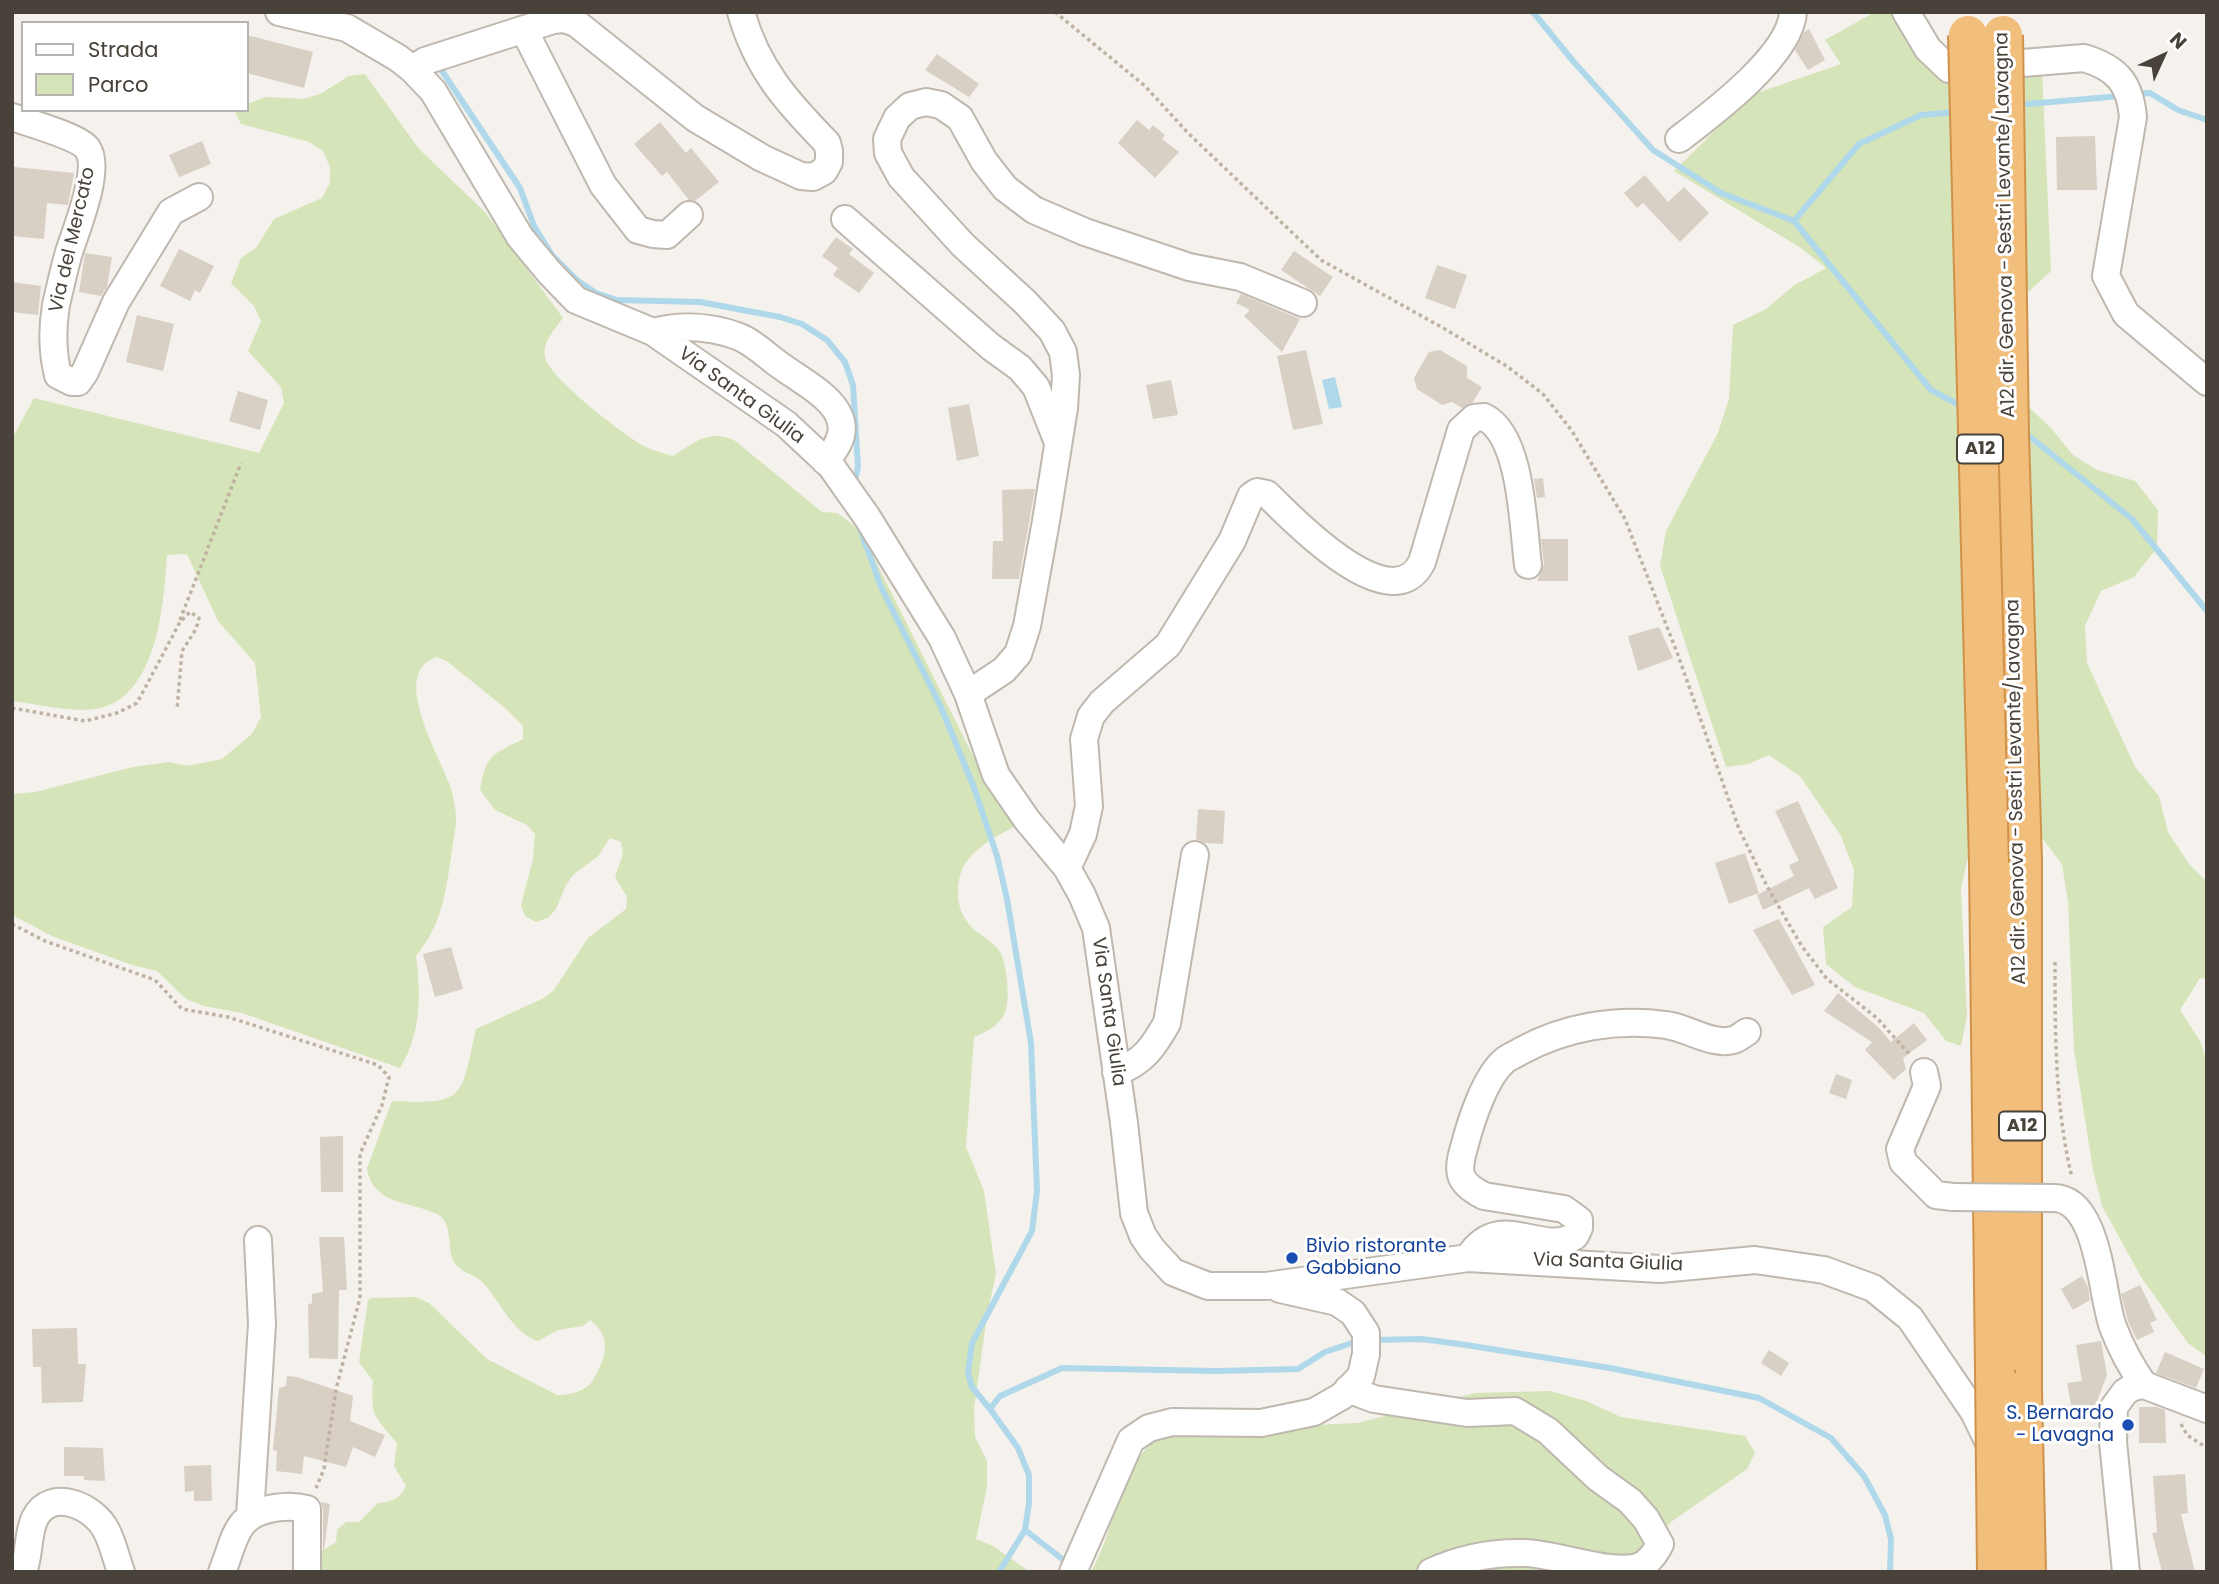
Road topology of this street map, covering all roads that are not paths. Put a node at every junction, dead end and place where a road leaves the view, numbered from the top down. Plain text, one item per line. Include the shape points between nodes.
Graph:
1 (279, 12) edge
2 (741, 12) edge
3 (1793, 12) edge
4 (1906, 12) edge
5 (1986, 24) edge
6 (524, 30) junction
7 (412, 69) junction
8 (12, 117) edge
9 (1679, 139) dead end
10 (199, 197) dead end
11 (689, 215) dead end
12 (845, 219) dead end
13 (1303, 303) dead end
14 (653, 332) junction
15 (2207, 382) edge
16 (1058, 440) junction
17 (825, 461) junction
18 (1528, 565) dead end
19 (968, 694) junction
20 (1195, 855) dead end
21 (1067, 869) junction
22 (1747, 1032) dead end
23 (1116, 1072) junction
24 (1924, 1072) dead end
25 (258, 1240) dead end
26 (1468, 1258) junction
27 (1266, 1286) junction
28 (2009, 1381) junction
29 (2144, 1385) junction
30 (1348, 1389) junction
31 (2207, 1409) edge
32 (250, 1516) junction
33 (23, 1572) edge
34 (121, 1572) edge
35 (222, 1572) edge
36 (307, 1572) edge
37 (1073, 1572) edge
38 (1431, 1572) edge
39 (1997, 1572) edge
40 (2026, 1572) edge
41 (2037, 1572) edge
42 (2126, 1572) edge

1 - 7 street, Via Santa Giulia via 347,28
2 - 6 street via 748,38 773,83 827,144 829,162 813,177 762,158 695,118 576,23 553,20
3 - 9 street via 1793,23 1782,42 1738,93
4 - 15 street via 1928,49 1949,69 2084,58 2107,67 2125,85 2133,117 2106,276 2126,314
5 - 28 highway, A12 dir. Genova - Sestri Levante/Lavagna / A12, bridge via 2008,436
6 - 7 street
6 - 11 street via 603,185 638,230 667,235
7 - 14 street, Via Santa Giulia via 433,91 520,237 549,272 576,300
8 - 10 street, Via del Mercato via 60,133 86,147 92,159 56,307 52,352 58,375 72,383 85,372 116,302 172,212
12 - 16 street via 1020,368 1036,387
13 - 16 street via 1240,277 1189,267 1085,232 1034,210 1005,188 960,118 941,105 910,106 897,118 887,139 888,153 901,177 963,246 1026,302 1052,331 1063,352 1066,375
14 - 17 street, Via Santa Giulia via 786,424
14 - 17 street via 700,327 739,336 832,402 843,430 838,447
16 - 19 street via 1027,626 1018,654 1004,670
17 - 19 street, Via Santa Giulia via 942,638
18 - 21 street via 1511,454 1499,428 1484,417 1474,418 1461,430 1422,562 1411,577 1376,579 1350,565 1308,535 1266,494 1257,492 1168,645 1091,716 1084,739 1089,806 1083,834
19 - 21 street, Via Santa Giulia via 996,775
20 - 23 street via 1167,1023 1142,1059
21 - 23 street, Via Santa Giulia via 1096,928
22 - 26 street via 1732,1040 1716,1040 1667,1025 1611,1024 1570,1030 1503,1061 1490,1079 1468,1132 1459,1172 1472,1190 1483,1196 1563,1209 1579,1220 1579,1228 1575,1236 1562,1242 1492,1236
23 - 27 street, Via Santa Giulia via 1134,1213 1152,1249 1173,1272 1208,1286
24 - 29 street, bridge via 1927,1086 1900,1149 1903,1162 1936,1195 2071,1202 2095,1245 2112,1325
25 - 32 street via 262,1324
26 - 27 street, Via Santa Giulia
26 - 41 street, Via Santa Giulia via 1660,1269 1755,1261 1824,1270 1873,1288 1910,1318 1974,1412 2017,1500
27 - 30 street via 1337,1303 1353,1313 1366,1333 1366,1354 1360,1376
28 - 39 highway, A12, bridge
28 - 40 highway, A12, bridge
29 - 31 street
29 - 42 street via 2125,1392 2114,1407 2113,1442
30 - 37 street via 1314,1412 1261,1423 1172,1422 1149,1427 1131,1440
30 - 38 street via 1374,1399 1467,1413 1515,1411 1548,1431 1630,1501 1660,1544 1656,1553 1637,1567 1527,1553 1487,1555
32 - 35 street via 244,1519
32 - 36 street via 287,1506 307,1509
33 - 34 street via 36,1517 47,1505 64,1500 86,1509 105,1528

